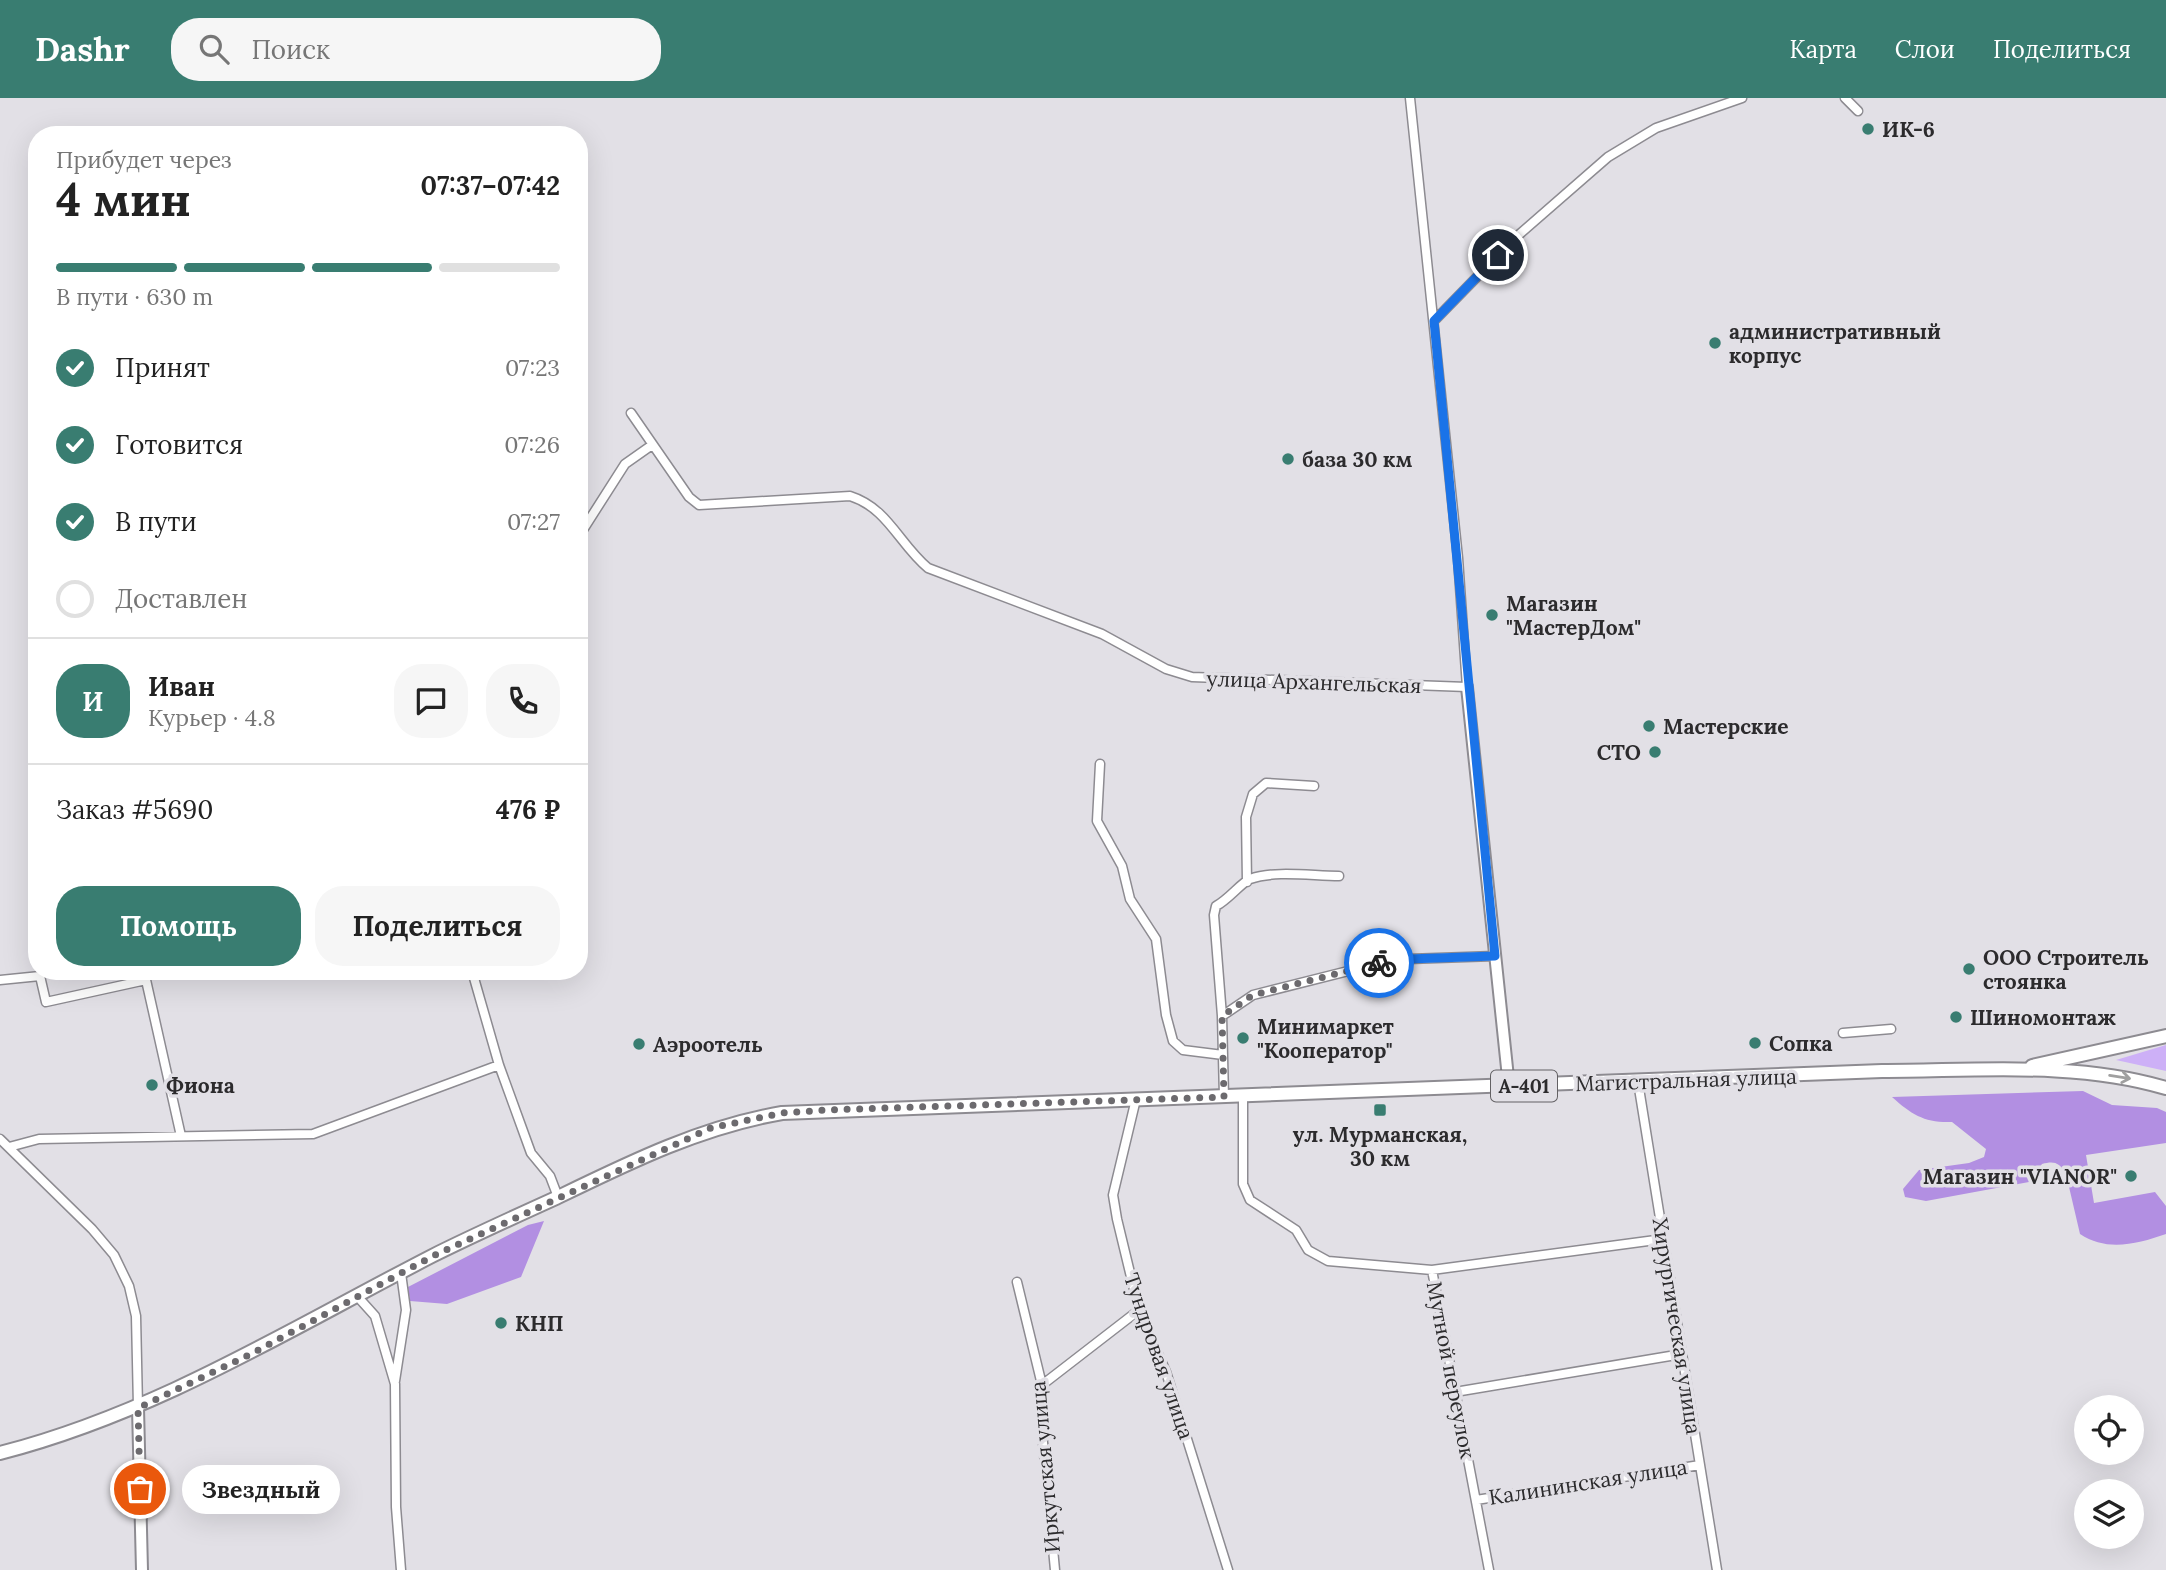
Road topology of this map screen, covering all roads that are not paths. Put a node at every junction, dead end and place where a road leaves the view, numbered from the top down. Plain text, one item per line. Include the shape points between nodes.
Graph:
1 (1410, 98) edge
2 (1742, 98) edge
3 (1845, 98) edge
4 (1858, 111) dead end
5 (1434, 321) junction
6 (631, 413) dead end
7 (652, 445) junction
8 (588, 522) edge
9 (1467, 687) junction
10 (1100, 764) dead end
11 (1314, 786) dead end
12 (1339, 876) dead end
13 (1247, 882) junction
14 (1495, 956) junction
15 (28, 977) edge
16 (0, 980) edge
17 (41, 980) edge
18 (146, 980) edge
19 (146, 980) edge
20 (475, 980) edge
21 (1222, 1016) junction
22 (1891, 1029) dead end
23 (1843, 1033) dead end
24 (2166, 1036) edge
25 (1223, 1055) junction
26 (499, 1065) junction
27 (2018, 1069) junction
28 (1638, 1082) junction
29 (1509, 1087) junction
30 (2166, 1088) edge
31 (1243, 1096) junction
32 (1224, 1097) junction
33 (1136, 1099) junction
34 (181, 1136) junction
35 (0, 1139) edge
36 (9, 1147) junction
37 (558, 1197) junction
38 (1663, 1239) junction
39 (1432, 1270) junction
40 (401, 1273) junction
41 (1017, 1282) dead end
42 (357, 1296) junction
43 (1139, 1311) junction
44 (1682, 1354) junction
45 (395, 1384) junction
46 (1042, 1385) junction
47 (1455, 1392) junction
48 (138, 1408) junction
49 (0, 1452) edge
50 (1700, 1465) junction
51 (1476, 1500) junction
52 (142, 1570) edge
53 (401, 1570) edge
54 (1055, 1570) edge
55 (1228, 1570) edge
56 (1489, 1570) edge
57 (1717, 1570) edge

1 - 5 street
2 - 5 street via 1656,128 1608,157 1514,239
3 - 4 street
5 - 9 street
6 - 7 street, улица Архангельская
7 - 8 street via 625,464
7 - 9 street, улица Архангельская via 699,505 850,496 866,501 881,512 928,568 1101,634 1166,669 1214,680
9 - 14 street
10 - 25 street via 1097,821 1122,866 1130,899 1156,939 1173,1041 1183,1050
11 - 13 street via 1266,783 1253,794 1247,817
12 - 13 street via 1276,876
13 - 21 street via 1216,906 1214,915
14 - 21 street via 1380,963 1253,995
14 - 29 street
15 - 16 street
17 - 18 street via 46,1002
19 - 34 street
20 - 26 street
21 - 25 street
22 - 23 street
24 - 27 main road, Магистральная улица / А-401
25 - 32 street
26 - 34 street via 313,1134
26 - 37 street via 531,1153 550,1177
27 - 28 main road, Магистральная улица / А-401
27 -> 30 main road, Магистральная улица / А-401 via 2126,1077
28 - 29 main road, Магистральная улица / А-401
28 - 38 street, Хирургическая улица
29 - 31 main road, Магистральная улица / А-401
31 - 32 main road, Магистральная улица / А-401
31 - 39 street, Мутной переулок via 1243,1184 1250,1200 1296,1230 1308,1250 1328,1261
32 - 33 main road, Магистральная улица / А-401
33 - 37 main road, Магистральная улица / А-401 via 827,1110 747,1119 711,1128
33 - 43 street, Тундровая улица via 1113,1195
34 - 36 street via 39,1139
35 - 36 street
36 - 48 street via 114,1255 129,1286 136,1316
37 - 40 main road, Магистральная улица / А-401
38 - 39 street
38 - 44 street, Хирургическая улица
39 - 47 street, Мутной переулок
40 - 42 main road, Магистральная улица / А-401
40 - 45 street via 406,1310
41 - 46 street, Иркутская улица
42 - 45 street via 374,1316
42 - 48 main road, Магистральная улица / А-401
43 - 46 street
43 - 55 street, Тундровая улица via 1166,1372
44 - 47 street
44 - 50 street, Хирургическая улица
45 - 53 street
46 - 54 street, Иркутская улица via 1039,1400
47 - 51 street, Мутной переулок
48 - 49 main road, Магистральная улица via 53,1439
48 - 52 street
50 - 51 street, Калининская улица
50 - 57 street, Хирургическая улица
51 - 56 street, Мутной переулок

